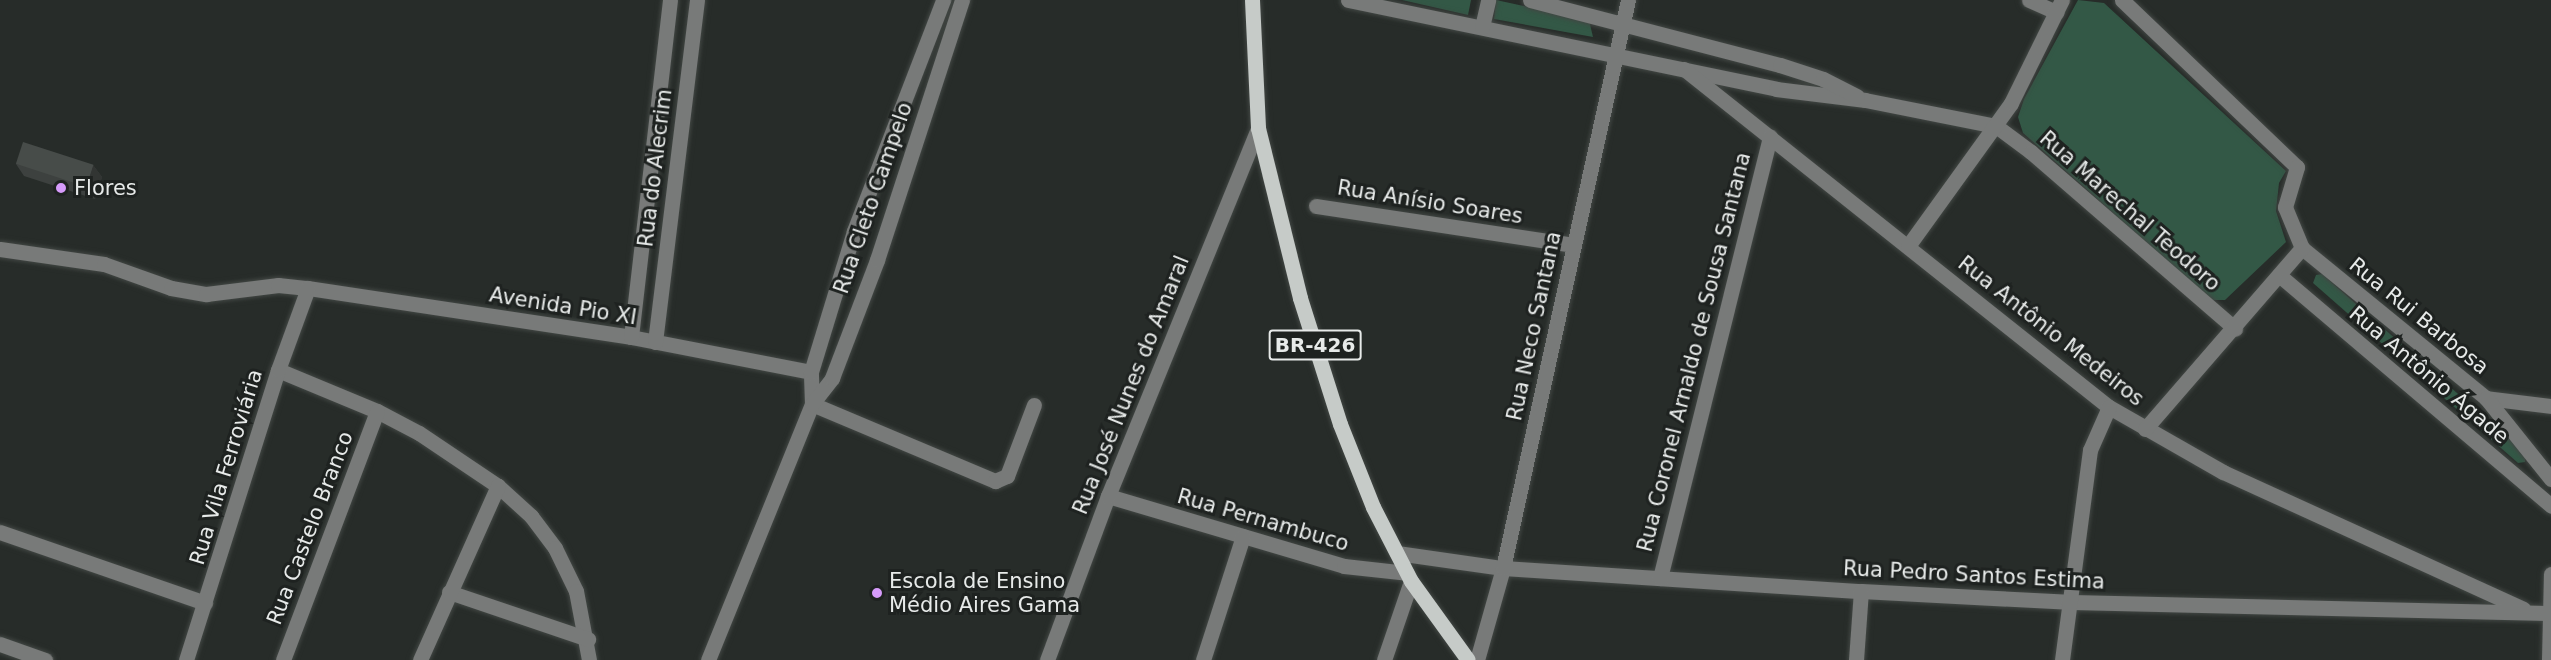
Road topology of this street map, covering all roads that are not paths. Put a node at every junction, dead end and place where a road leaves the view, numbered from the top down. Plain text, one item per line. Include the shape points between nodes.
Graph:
1 (670, 0) edge
2 (697, 0) edge
3 (943, 0) edge
4 (962, 0) edge
5 (1251, 0) edge
6 (1348, 0) edge
7 (1488, 0) edge
8 (1530, 0) edge
9 (1628, 0) edge
10 (2029, 0) edge
11 (2122, 0) edge
12 (1373, 2) edge
13 (2059, 6) edge
14 (1621, 26) junction
15 (1482, 27) junction
16 (1614, 53) junction
17 (1732, 53) junction
18 (1780, 65) junction
19 (1684, 69) junction
20 (1726, 78) junction
21 (1776, 89) junction
22 (1865, 100) junction
23 (1996, 126) junction
24 (1258, 128) junction
25 (1770, 137) junction
26 (652, 148) junction
27 (679, 148) junction
28 (1316, 206) dead end
29 (1574, 245) junction
30 (1908, 246) junction
31 (2302, 248) junction
32 (0, 249) edge
33 (2279, 275) junction
34 (308, 288) junction
35 (2235, 329) junction
36 (631, 337) junction
37 (655, 342) junction
38 (278, 370) junction
39 (811, 372) junction
40 (2486, 398) junction
41 (812, 404) junction
42 (1034, 405) dead end
43 (2551, 406) edge
44 (2109, 407) junction
45 (377, 411) junction
46 (2145, 429) junction
47 (2551, 479) edge
48 (498, 486) junction
49 (1108, 496) junction
50 (2551, 506) edge
51 (0, 532) edge
52 (1243, 536) junction
53 (1397, 553) junction
54 (1503, 568) junction
55 (2551, 574) edge
56 (1409, 577) junction
57 (1660, 578) junction
58 (1861, 591) junction
59 (449, 592) junction
60 (2068, 602) junction
61 (206, 603) junction
62 (2529, 612) junction
63 (2550, 613) edge
64 (588, 639) junction
65 (0, 644) edge
66 (45, 660) edge
67 (186, 660) edge
68 (283, 660) edge
69 (420, 660) edge
70 (590, 660) edge
71 (708, 660) edge
72 (1047, 660) edge
73 (1203, 660) edge
74 (1384, 660) edge
75 (1468, 660) edge
76 (1477, 660) edge
77 (1856, 660) edge
78 (2062, 660) edge
79 (2549, 660) edge

1 - 26 street, Rua do Alecrim
2 - 27 street, Rua do Alecrim
3 - 39 street, Rua Cleto Campelo via 854,231
4 - 41 street, Rua Cleto Campelo via 876,260 831,378
5 - 24 main road, BR-426
6 - 12 street
7 - 15 street
8 - 14 street
9 - 14 street, Rua Neco Santana
10 - 13 street
11 - 31 street via 2297,167 2296,181 2285,207
12 - 15 street
13 - 23 street
14 - 16 street, Rua Neco Santana
14 - 17 street
15 - 16 street
16 - 19 street
16 - 29 street, Rua Neco Santana
17 - 18 street
17 - 20 street
18 - 21 street
18 - 22 street via 1823,79
19 - 20 street
19 - 25 street, Rua Antônio Medeiros
20 - 21 street
21 - 22 street
22 - 23 street
23 - 30 street
23 - 35 street, Rua Marechal Teodoro
24 - 49 street, Rua José Nunes do Amaral
24 - 53 main road, BR-426 via 1300,298 1340,424
25 - 30 street, Rua Antônio Medeiros
25 - 57 street, Rua Coronel Arnaldo de Sousa Santana
26 - 27 street
26 - 36 street, Rua do Alecrim
27 - 37 street, Rua do Alecrim
28 - 29 street, Rua Anísio Soares
29 - 54 street, Rua Neco Santana
30 - 44 street, Rua Antônio Medeiros
31 - 33 street
31 - 40 street, Rua Rui Barbosa
32 - 34 street, Avenida Pio XI via 104,264 171,288 206,294 278,285
33 - 35 street
33 - 50 street, Rua Antônio Ágade
34 - 36 street, Avenida Pio XI
34 - 38 street, Rua Vila Ferroviária
35 - 46 street
36 - 37 street, Avenida Pio XI
37 - 39 street, Avenida Pio XI
38 - 45 street
38 - 61 street, Rua Vila Ferroviária
39 - 41 street, Rua Cleto Campelo
40 - 43 street, Rua Rui Barbosa
40 - 47 street, Rua Antônio Ágade
41 - 42 street via 995,481 1007,476
41 - 71 street, Rua Cleto Campelo
44 - 46 street, Rua Antônio Medeiros
44 - 60 street via 2090,450
45 - 48 street via 419,433
45 - 68 street, Rua Castelo Branco
46 - 62 street, Rua Antônio Medeiros via 2223,472
48 - 59 street
48 - 64 street via 531,516 555,548 576,591
49 - 52 street, Rua Pernambuco
49 - 72 street, Rua José Nunes do Amaral
51 - 61 street
52 - 56 street, Rua Pernambuco via 1344,566
52 - 73 street
53 - 54 street, Rua Pedro Santos Estima
53 - 56 main road, BR-426
54 - 57 street, Rua Pedro Santos Estima
54 - 76 street, Rua Neco Santana
55 - 63 street
56 - 74 street
56 - 75 main road, BR-426
57 - 58 street, Rua Pedro Santos Estima
58 - 60 street, Rua Pedro Santos Estima
58 - 77 street
59 - 64 street
59 - 69 street
60 - 62 street, Rua Pedro Santos Estima
60 - 78 street
61 - 67 street, Rua Vila Ferroviária
62 - 63 street, Rua Pedro Santos Estima
63 - 79 street
64 - 70 street
65 - 66 street

